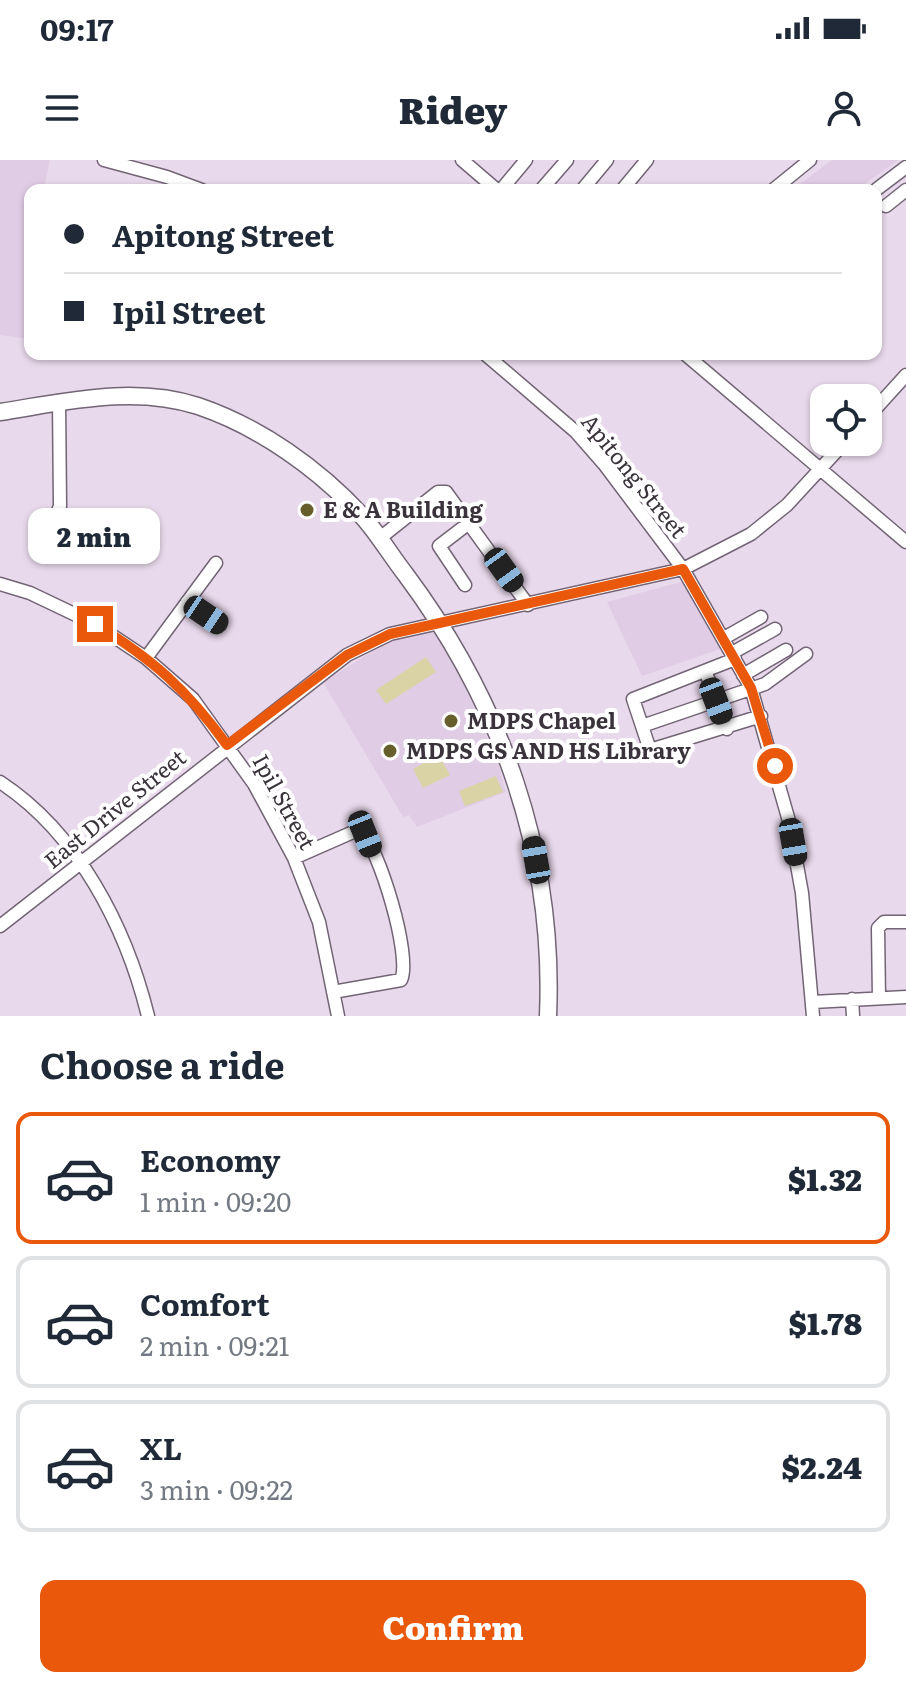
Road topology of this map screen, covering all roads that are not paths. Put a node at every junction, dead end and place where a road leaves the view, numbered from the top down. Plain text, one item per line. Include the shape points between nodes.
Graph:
1 (104, 160) edge
2 (462, 160) edge
3 (526, 160) edge
4 (567, 160) edge
5 (607, 160) edge
6 (647, 160) edge
7 (810, 160) edge
8 (906, 167) edge
9 (182, 184) edge
10 (492, 184) edge
11 (504, 184) edge
12 (546, 184) edge
13 (587, 184) edge
14 (627, 184) edge
15 (780, 184) edge
16 (882, 185) edge
17 (906, 190) edge
18 (886, 206) dead end
19 (492, 360) edge
20 (692, 360) edge
21 (906, 375) edge
22 (59, 401) junction
23 (882, 402) edge
24 (0, 412) edge
25 (832, 456) edge
26 (820, 470) junction
27 (469, 523) junction
28 (52, 526) dead end
29 (903, 534) edge
30 (380, 538) junction
31 (216, 563) dead end
32 (683, 569) junction
33 (0, 584) edge
34 (465, 585) dead end
35 (187, 602) junction
36 (528, 605) junction
37 (761, 617) dead end
38 (440, 622) junction
39 (220, 625) dead end
40 (775, 629) dead end
41 (724, 638) junction
42 (786, 650) dead end
43 (806, 654) dead end
44 (733, 656) junction
45 (146, 658) junction
46 (706, 673) junction
47 (743, 675) junction
48 (751, 688) junction
49 (716, 701) junction
50 (761, 716) junction
51 (642, 726) junction
52 (727, 729) junction
53 (227, 745) junction
54 (0, 782) edge
55 (294, 858) junction
56 (79, 863) junction
57 (906, 922) edge
58 (0, 926) edge
59 (333, 992) junction
60 (906, 997) edge
61 (879, 998) junction
62 (852, 999) junction
63 (813, 1002) junction
64 (148, 1016) edge
65 (338, 1016) edge
66 (548, 1016) edge
67 (813, 1016) edge
68 (853, 1016) edge

1 - 9 street
2 - 10 street
3 - 11 street
4 - 12 street
5 - 13 street
6 - 14 street
7 - 15 street
8 - 16 street
17 - 18 street
19 - 32 street, Apitong Street via 576,432
20 - 26 street
21 - 23 street
22 - 24 main road
22 - 28 street via 60,506
22 - 30 main road via 138,396 198,406 274,443 329,482
25 - 26 street, East Drive Street
26 - 29 street
26 - 32 street, East Drive Street via 751,534
27 - 30 street via 442,491
27 - 34 street via 439,546
27 - 36 street
30 - 38 main road
31 - 35 street
32 - 36 street, East Drive Street
32 - 41 street, Apitong Street
33 - 45 street, Ipil Street via 58,605
35 - 39 street
35 - 45 street
36 - 38 street, East Drive Street
37 - 41 street
38 - 53 street, East Drive Street via 390,634 347,655
38 - 66 main road via 497,728 531,828 542,891
40 - 44 street
41 - 44 street, Apitong Street
42 - 47 street
43 - 48 street
44 - 46 street
44 - 47 street, Apitong Street
45 - 53 street, Ipil Street via 193,699
46 - 49 street
46 - 51 street via 633,699
47 - 48 street, Apitong Street
48 - 49 street
48 - 50 street, Apitong Street
49 - 51 street
49 - 52 street
50 - 52 street
50 - 63 street, Apitong Street via 789,821
51 - 52 street via 652,751
53 - 55 street, Ipil Street
53 - 56 street, East Drive Street
54 - 56 street via 25,798
55 - 59 street, Ipil Street via 319,922
55 - 59 street via 360,829 390,896 403,977
56 - 58 street, East Drive Street
56 - 64 street via 120,930
57 - 61 street via 880,924
59 - 65 street, Ipil Street
60 - 61 street
61 - 62 street
62 - 63 street
62 - 68 street
63 - 67 street, Apitong Street

